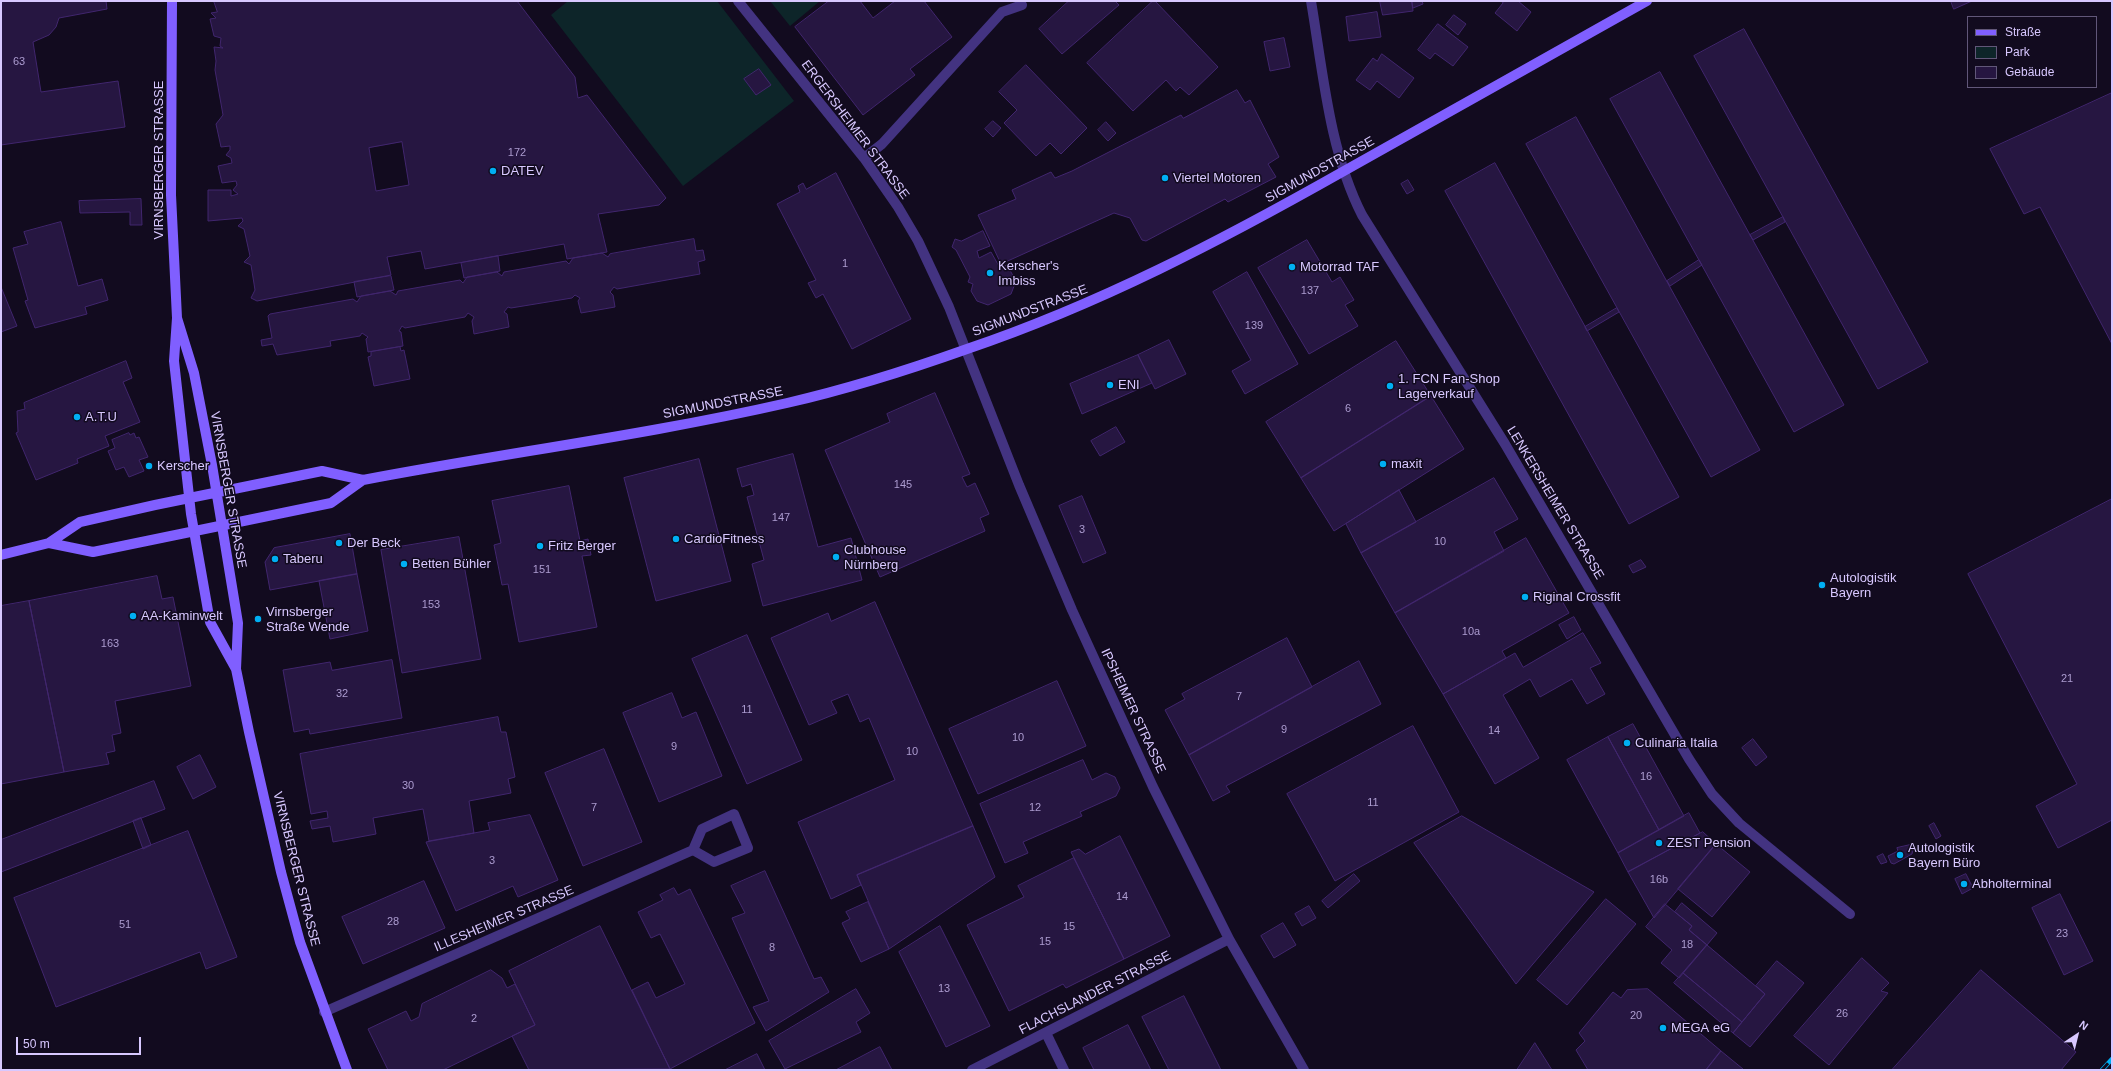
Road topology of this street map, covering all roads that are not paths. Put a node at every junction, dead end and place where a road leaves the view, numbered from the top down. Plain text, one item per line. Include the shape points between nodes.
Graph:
1 (172, 1) edge
2 (738, 1) edge
3 (1311, 1) edge
4 (1647, 1) edge
5 (1022, 5) dead end
6 (864, 158) junction
7 (1344, 171) junction
8 (177, 318) junction
9 (966, 350) junction
10 (363, 480) junction
11 (217, 492) junction
12 (189, 498) junction
13 (222, 526) junction
14 (193, 532) junction
15 (49, 543) junction
16 (1, 555) edge
17 (236, 669) junction
18 (693, 850) junction
19 (1850, 914) dead end
20 (1229, 940) junction
21 (324, 1012) junction
22 (1046, 1033) junction
23 (347, 1070) edge
24 (972, 1070) edge
25 (1064, 1070) edge
26 (1304, 1070) edge

1 - 8 main road, VIRNSBERGER STRASSE via 171,202
2 - 6 street, ERGERSHEIMER STRASSE
3 - 7 street, LENKERSHEIMER STRASSE via 1334,131
4 - 7 main road, SIGMUNDSTRASSE
5 - 6 street via 1002,12 882,144
6 - 9 street, ERGERSHEIMER STRASSE via 918,240
7 - 9 main road, SIGMUNDSTRASSE via 1239,230 1157,271 1030,326
7 - 19 street, LENKERSHEIMER STRASSE via 1362,215 1505,444 1685,753 1712,794 1739,823
8 - 11 main road, VIRNSBERGER STRASSE via 194,373
8 - 12 main road, VIRNSBERGER STRASSE via 174,361
9 - 10 main road, SIGMUNDSTRASSE via 860,384 785,404
9 - 20 street, IPSHEIMER STRASSE via 1072,610
10 - 11 main road, SIGMUNDSTRASSE via 322,471
10 - 13 main road, SIGMUNDSTRASSE via 332,503
11 - 12 main road, SIGMUNDSTRASSE
11 - 13 main road, VIRNSBERGER STRASSE
12 - 14 main road, VIRNSBERGER STRASSE
12 - 15 main road, SIGMUNDSTRASSE via 80,522
13 - 14 main road, SIGMUNDSTRASSE
13 - 17 main road, VIRNSBERGER STRASSE via 238,622
14 - 15 main road, SIGMUNDSTRASSE via 93,552
14 - 17 main road, VIRNSBERGER STRASSE via 210,622
15 - 16 main road, SIGMUNDSTRASSE
17 - 21 main road, VIRNSBERGER STRASSE via 288,898
18 - 18 street via 714,862 748,848 734,814 702,829
18 - 21 street, ILLESHEIMER STRASSE
20 - 22 street, FLACHSLANDER STRASSE
20 - 26 street, IPSHEIMER STRASSE
21 - 23 main road, VIRNSBERGER STRASSE
22 - 24 street, FLACHSLANDER STRASSE
22 - 25 street

